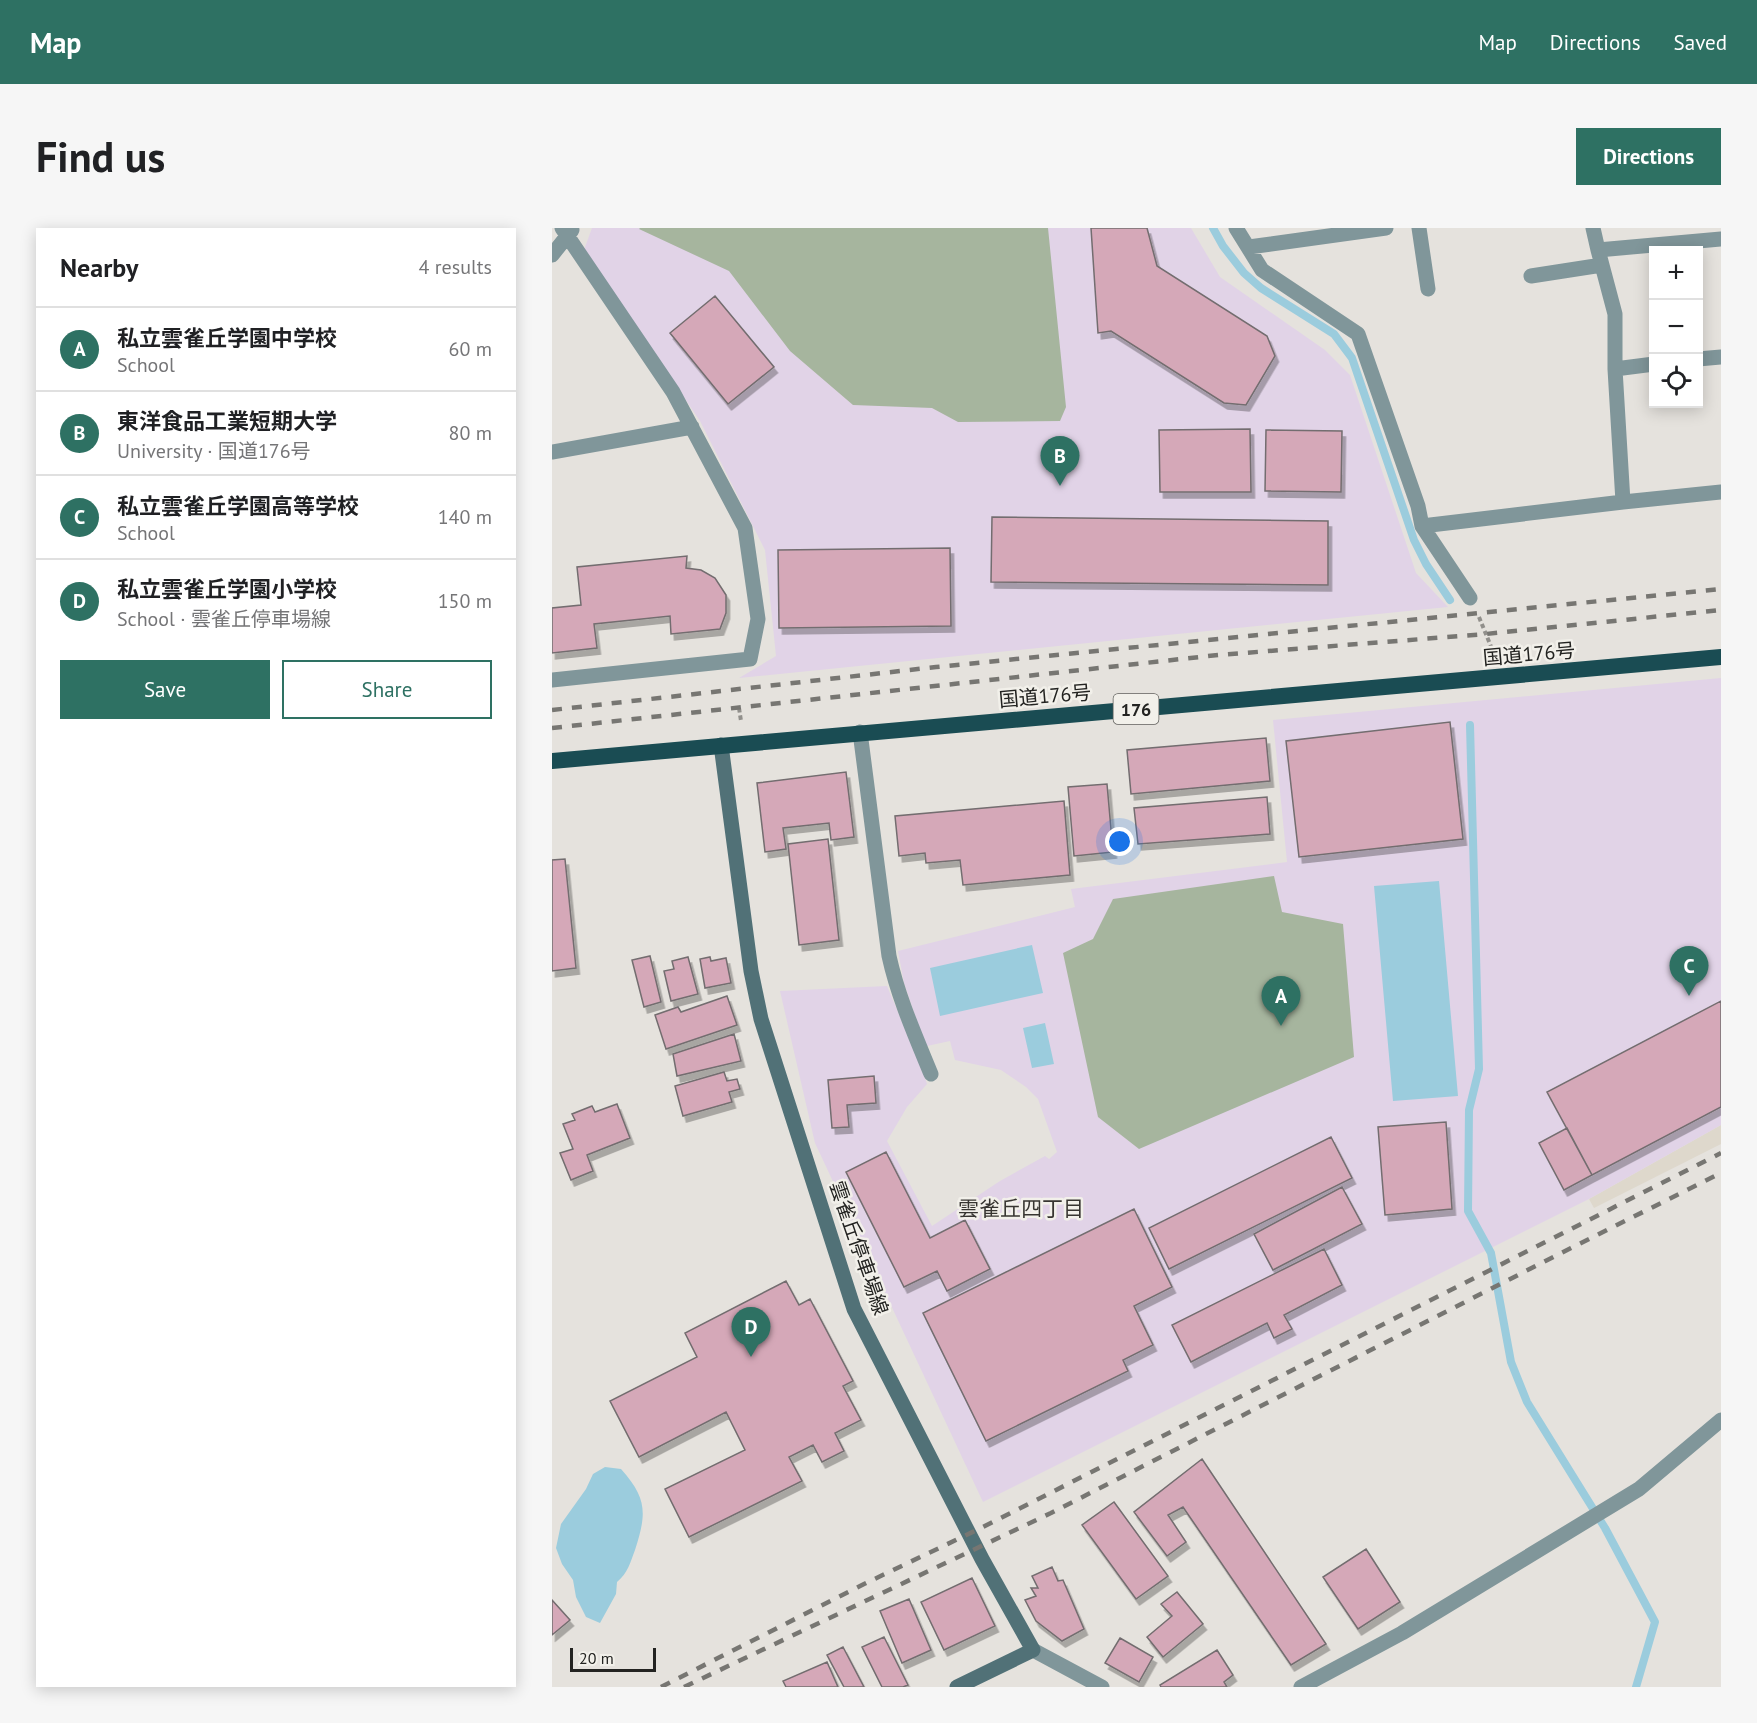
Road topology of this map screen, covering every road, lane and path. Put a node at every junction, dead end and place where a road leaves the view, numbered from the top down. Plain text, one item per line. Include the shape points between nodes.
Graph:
1 (1236, 228) edge
2 (1386, 228) edge
3 (1419, 228) edge
4 (1593, 228) edge
5 (568, 231) edge
6 (1306, 233) edge
7 (1721, 239) edge
8 (1249, 247) junction
9 (552, 255) edge
10 (1600, 258) junction
11 (1531, 276) dead end
12 (1428, 289) dead end
13 (1721, 357) edge
14 (1703, 359) edge
15 (1649, 365) edge
16 (1615, 369) junction
17 (692, 428) junction
18 (552, 452) edge
19 (1721, 492) edge
20 (1623, 502) junction
21 (1422, 526) junction
22 (1470, 598) joint
23 (1721, 657) edge
24 (1503, 678) junction
25 (552, 680) edge
26 (739, 708) dead end
27 (740, 721) dead end
28 (860, 732) junction
29 (721, 746) junction
30 (552, 761) edge
31 (931, 1074) dead end
32 (1721, 1420) edge
33 (1033, 1650) junction
34 (957, 1687) edge
35 (1102, 1687) edge
36 (1300, 1687) edge

1 - 8 street
2 - 6 street
3 - 12 street
4 - 10 street
5 - 9 street
5 - 17 street via 673,392
6 - 8 street
7 - 10 street
8 - 21 street via 1262,270 1358,334
10 - 11 street
10 - 16 street via 1616,314
13 - 14 street
15 - 16 street
16 - 20 street
17 - 18 street
17 - 25 street via 745,528 758,619 750,659
19 - 20 street
20 - 21 street
21 - 22 street
22 - 24 path
23 - 24 highway, 国道176号 / 176
24 - 28 highway, 国道176号 / 176
26 - 27 path
28 - 29 highway, 国道176号 / 176
28 - 31 street via 889,956
29 - 30 highway, 国道176号 / 176
29 - 33 main road, 雲雀丘停車場線 via 761,1019 855,1309 982,1559
32 - 36 street via 1639,1489 1402,1633
33 - 34 main road
33 - 35 street

